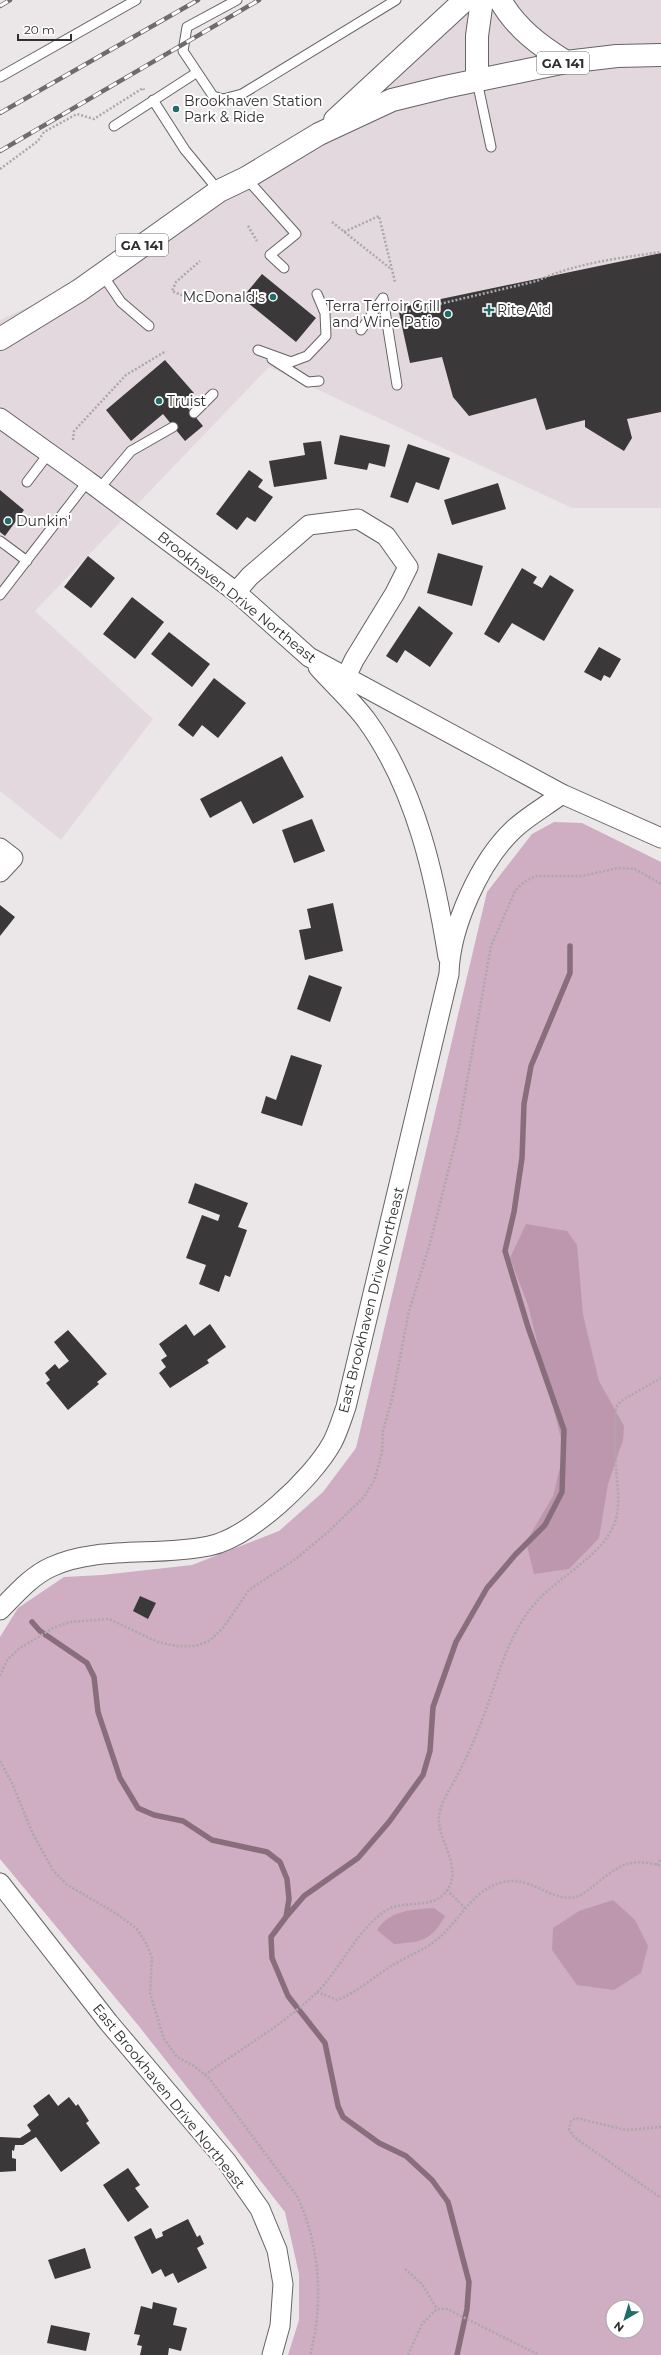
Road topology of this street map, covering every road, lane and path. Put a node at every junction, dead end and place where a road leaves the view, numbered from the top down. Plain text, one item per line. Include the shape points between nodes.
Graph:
1 (136, 0) edge
2 (237, 0) edge
3 (396, 0) edge
4 (465, 0) edge
5 (482, 0) edge
6 (500, 0) edge
7 (661, 55) edge
8 (566, 62) junction
9 (196, 73) junction
10 (0, 77) edge
11 (477, 81) junction
12 (153, 100) junction
13 (114, 126) dead end
14 (319, 134) junction
15 (490, 147) dead end
16 (0, 169) edge
17 (246, 178) junction
18 (219, 191) junction
19 (332, 222) dead end
20 (248, 226) dead end
21 (344, 232) junction
22 (257, 241) dead end
23 (661, 252) edge
24 (200, 261) dead end
25 (284, 268) dead end
26 (392, 270) junction
27 (102, 274) junction
28 (395, 282) dead end
29 (317, 294) dead end
30 (186, 297) dead end
31 (401, 313) dead end
32 (149, 326) dead end
33 (361, 330) dead end
34 (0, 339) edge
35 (166, 351) dead end
36 (319, 381) dead end
37 (397, 385) dead end
38 (213, 394) dead end
39 (194, 414) dead end
40 (0, 418) edge
41 (174, 427) dead end
42 (73, 440) dead end
43 (49, 453) junction
44 (26, 482) dead end
45 (94, 485) junction
46 (0, 541) edge
47 (27, 561) junction
48 (236, 592) junction
49 (0, 595) edge
50 (309, 657) junction
51 (346, 677) junction
52 (562, 794) junction
53 (661, 838) edge
54 (0, 848) edge
55 (0, 872) edge
56 (449, 963) junction
57 (661, 1378) edge
58 (0, 1610) edge
59 (53, 1628) dead end
60 (0, 1676) edge
61 (0, 1761) edge
62 (661, 1858) edge
63 (657, 1865) junction
64 (661, 1866) edge
65 (0, 1882) edge
66 (447, 1890) junction
67 (465, 1908) junction
68 (318, 1992) junction
69 (205, 2075) junction
70 (661, 2127) edge
71 (661, 2198) edge
72 (405, 2269) dead end
73 (437, 2309) junction
74 (272, 2355) edge
75 (310, 2355) edge
76 (408, 2355) edge
77 (539, 2355) edge

1 - 10 lane
2 - 9 lane via 187,27 182,51
3 - 9 lane via 242,94 222,99 213,96
4 - 14 main road
5 - 11 main road via 477,36
6 - 8 main road via 520,28
7 - 8 main road, GA 141 via 617,56
8 - 11 main road, GA 141
9 - 12 lane
11 - 14 main road, GA 141 via 392,100
11 - 15 lane
12 - 13 lane
12 - 16 path via 143,88 94,119 77,114 44,132 33,145
12 - 18 lane via 185,150
14 - 17 main road, GA 141
17 - 18 main road, GA 141
17 - 25 lane via 296,234 270,255
18 - 27 main road, GA 141
19 - 21 path
20 - 22 path
21 - 26 path
21 - 26 path via 379,216
23 - 31 path via 553,273 537,280
24 - 30 path via 176,282 172,291
26 - 28 path
27 - 32 lane via 121,302
27 - 34 main road, GA 141
29 - 36 lane via 325,314 326,336 307,356 291,362 258,350 308,382
33 - 37 lane via 383,298
35 - 42 path via 126,376 74,431
38 - 39 lane
40 - 43 street, Brookhaven Drive Northeast
41 - 45 lane via 131,451
43 - 44 lane
43 - 45 street, Brookhaven Drive Northeast
45 - 47 lane
45 - 48 street, Brookhaven Drive Northeast
46 - 47 lane
47 - 49 lane
48 - 50 street, Brookhaven Drive Northeast
48 - 51 street via 250,576 309,525 358,518 386,536 408,567
50 - 51 street, Brookhaven Drive Northeast
50 - 56 street, East Brookhaven Drive Northeast via 367,721 402,782 438,898
51 - 52 street, Brookhaven Drive Northeast
52 - 53 street, Brookhaven Drive Northeast
52 - 56 street, East Brookhaven Drive Northeast via 515,829 488,860 464,908
54 - 55 street via 13,858
56 - 58 street, East Brookhaven Drive Northeast via 449,974 346,1407 332,1443 309,1475 248,1529 210,1546 90,1555 57,1565 24,1586
57 - 66 path via 621,1401 616,1407 616,1466 619,1495 615,1522 605,1541 540,1598 518,1626 497,1674 481,1724 445,1797 439,1816 452,1870
59 - 60 path via 20,1648 7,1660
61 - 69 path via 52,1870 66,1884 117,1914 137,1930 152,1958 150,1993 164,2039 177,2057
62 - 63 path
63 - 64 path
63 - 67 path via 650,1862 629,1862 614,1869 583,1894 574,1898 563,1897 524,1881 503,1882 487,1890
65 - 74 street, East Brookhaven Drive Northeast via 109,2022 227,2162 260,2209 277,2250 283,2284 280,2326
66 - 67 path
66 - 68 path via 436,1900 399,1905 386,1910 370,1924
67 - 68 path via 436,1941 388,1968 350,1995 337,2000
68 - 69 path
69 - 75 path via 297,2196 306,2216 315,2249 318,2309
70 - 71 path via 626,2130 576,2118 571,2121 569,2129 574,2137
72 - 73 path via 422,2284
73 - 76 path via 422,2324
73 - 77 path via 447,2310 477,2323

